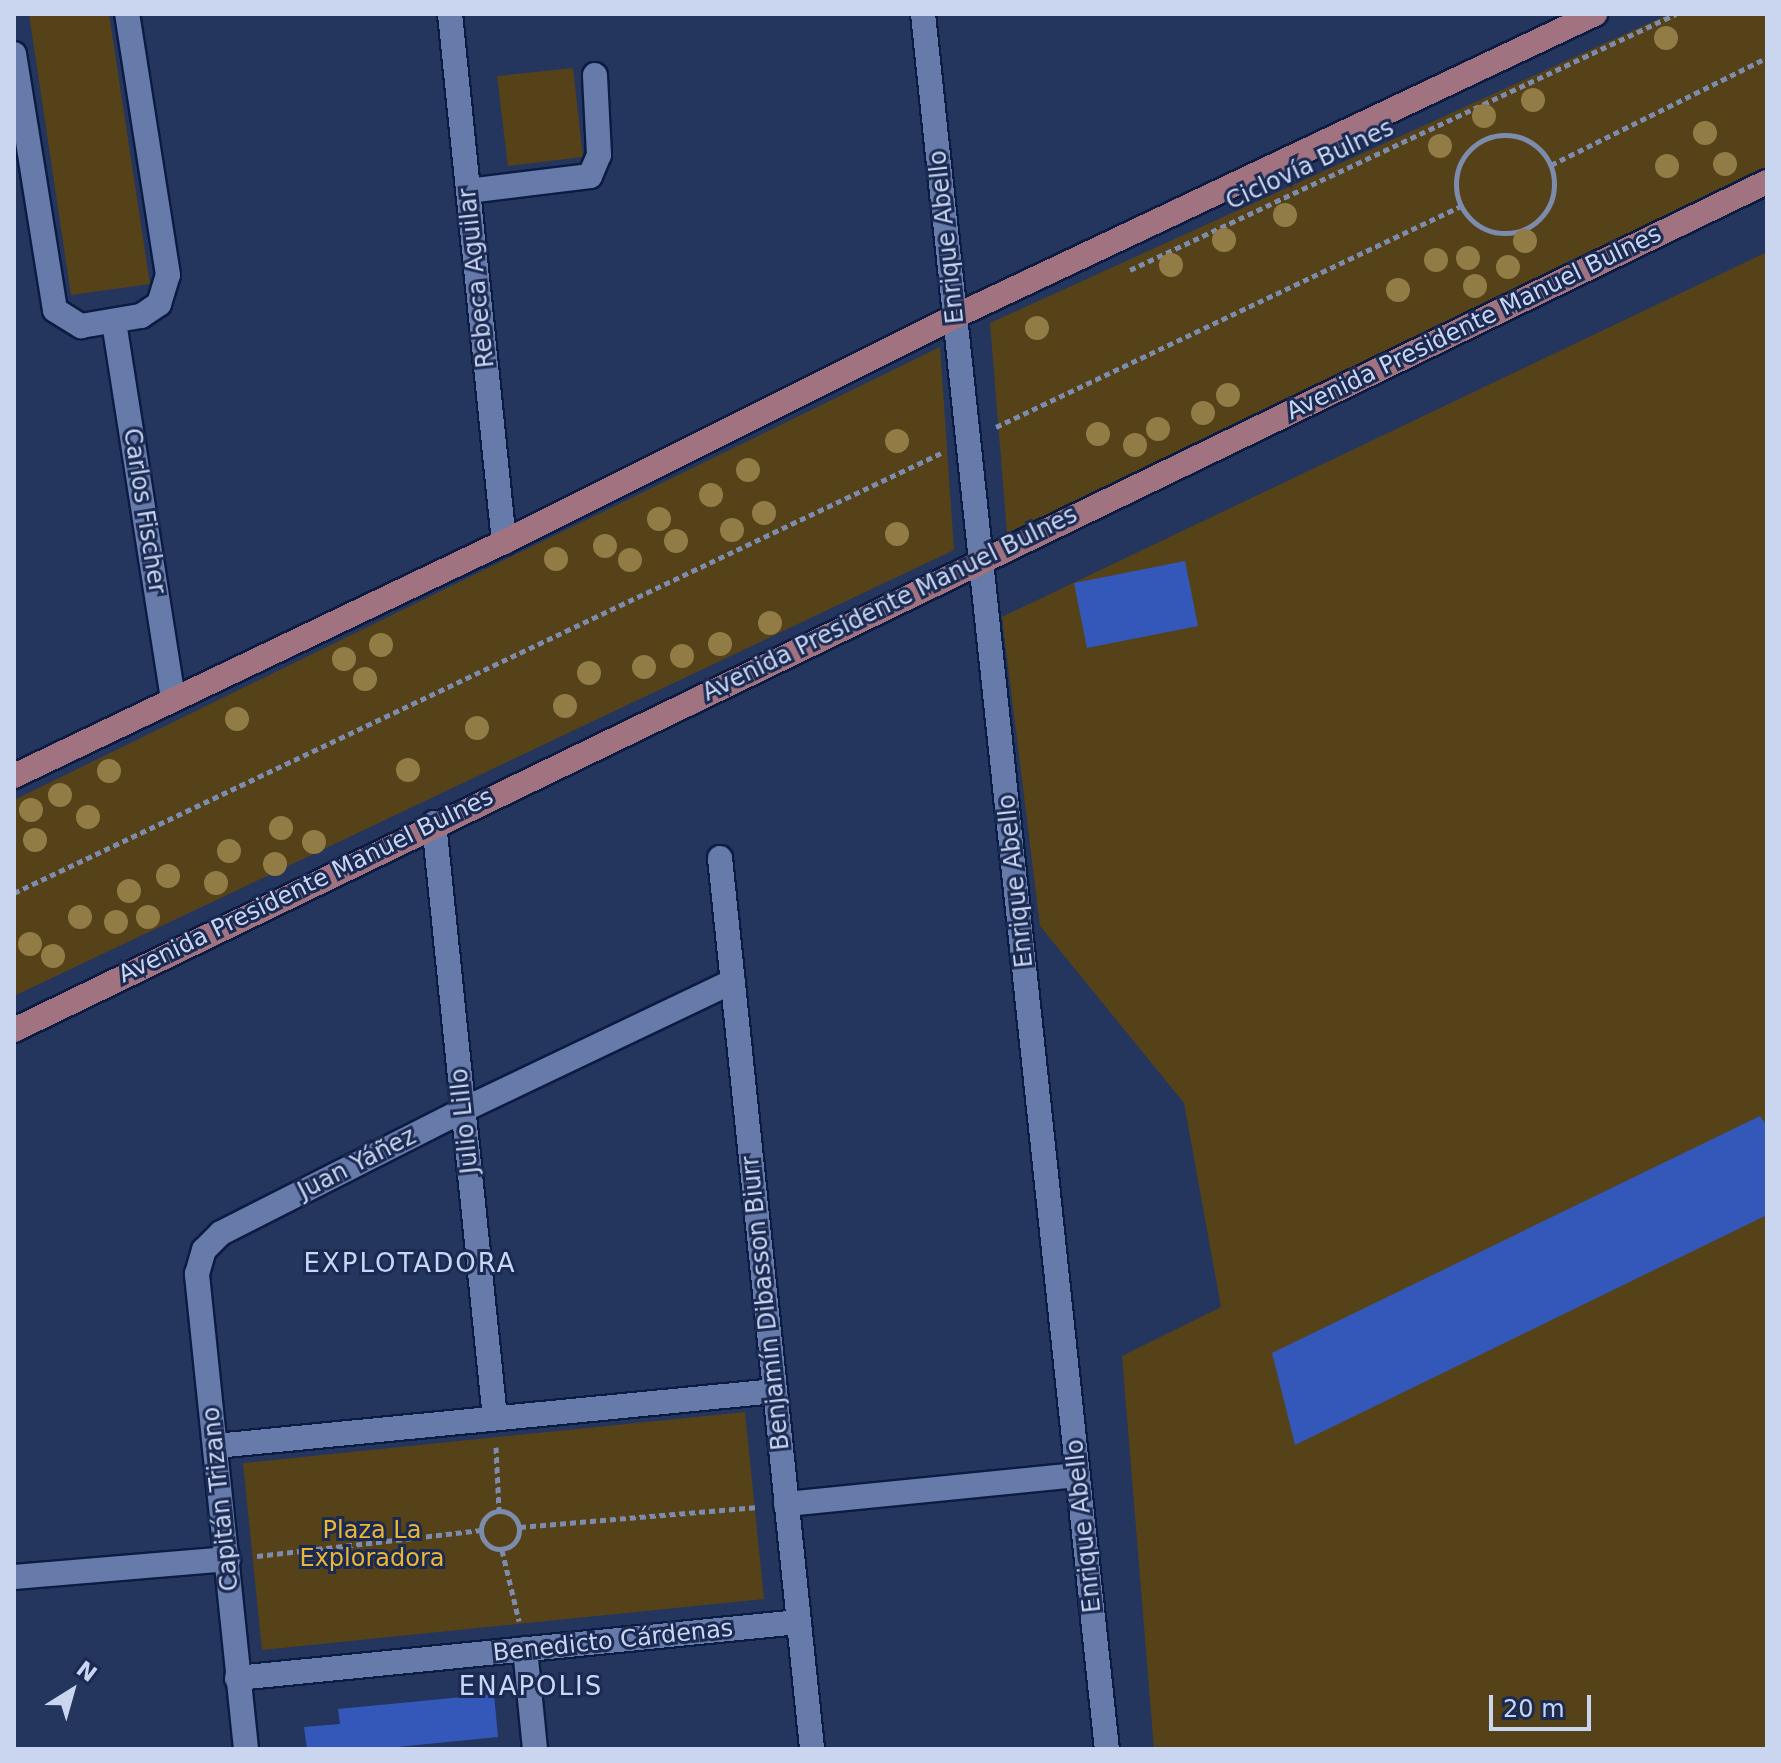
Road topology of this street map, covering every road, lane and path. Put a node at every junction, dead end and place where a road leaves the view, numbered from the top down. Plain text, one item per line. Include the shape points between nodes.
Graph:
1 (127, 14) edge
2 (450, 14) edge
3 (923, 14) edge
4 (1595, 14) edge
5 (1676, 14) edge
6 (14, 54) edge
7 (1767, 58) edge
8 (595, 75) dead end
9 (1551, 165) junction
10 (1767, 182) edge
11 (468, 191) junction
12 (1461, 206) junction
13 (1117, 276) dead end
14 (956, 316) junction
15 (114, 322) junction
16 (969, 440) junction
17 (504, 542) junction
18 (982, 560) junction
19 (173, 699) junction
20 (14, 776) edge
21 (434, 823) junction
22 (720, 858) dead end
23 (14, 893) edge
24 (733, 981) junction
25 (14, 1030) edge
26 (463, 1110) junction
27 (204, 1250) joint
28 (775, 1391) junction
29 (495, 1418) junction
30 (216, 1446) junction
31 (1078, 1475) junction
32 (786, 1504) junction
33 (499, 1511) junction
34 (520, 1527) junction
35 (481, 1530) junction
36 (502, 1550) junction
37 (228, 1559) junction
38 (14, 1577) edge
39 (799, 1622) junction
40 (525, 1649) junction
41 (237, 1678) junction
42 (246, 1749) edge
43 (535, 1749) edge
44 (812, 1749) edge
45 (1107, 1749) edge

1 - 15 street via 168,275 164,295 150,312
2 - 11 street, Rebeca Aguilar
3 - 14 street, Enrique Abello
4 - 14 main road
5 - 13 path, Ciclovía Bulnes
6 - 15 street via 51,300 72,323
7 - 9 path
8 - 11 street via 599,155 590,176
9 - 12 path via 1552,199 1532,225 1500,233 1484,229
9 - 12 path via 1530,141 1499,135 1484,139 1471,148 1456,175
10 - 18 main road, Avenida Presidente Manuel Bulnes
11 - 17 street, Rebeca Aguilar
12 - 16 path
14 - 16 street, Enrique Abello
14 - 17 main road
15 - 19 street, Carlos Fischer
16 - 18 street, Enrique Abello
16 - 23 path
17 - 19 main road
18 - 21 main road, Avenida Presidente Manuel Bulnes
18 - 31 street, Enrique Abello
19 - 20 main road
21 - 25 main road, Avenida Presidente Manuel Bulnes
21 - 26 street, Julio Lillo
22 - 24 street, Benjamín Dibasson Biurr
24 - 26 street, Juan Yáñez
24 - 28 street, Benjamín Dibasson Biurr
26 - 27 street, Juan Yáñez via 221,1233
26 - 29 street, Julio Lillo
27 - 30 street, Capitán Trizano via 197,1274
28 - 29 street
28 - 32 street, Benjamín Dibasson Biurr
29 - 30 street
29 - 33 path
30 - 37 street, Capitán Trizano
31 - 32 street
31 - 45 street, Enrique Abello
32 - 34 path
32 - 39 street, Benjamín Dibasson Biurr
33 - 34 path via 514,1516
33 - 35 path via 485,1518
34 - 36 path via 514,1545
35 - 36 path via 485,1542
35 - 37 path
36 - 40 path
37 - 38 street
37 - 41 street, Capitán Trizano
39 - 40 street, Benedicto Cárdenas
39 - 44 street, Benjamín Dibasson Biurr
40 - 41 street, Benedicto Cárdenas
40 - 43 street
41 - 42 street, Capitán Trizano

